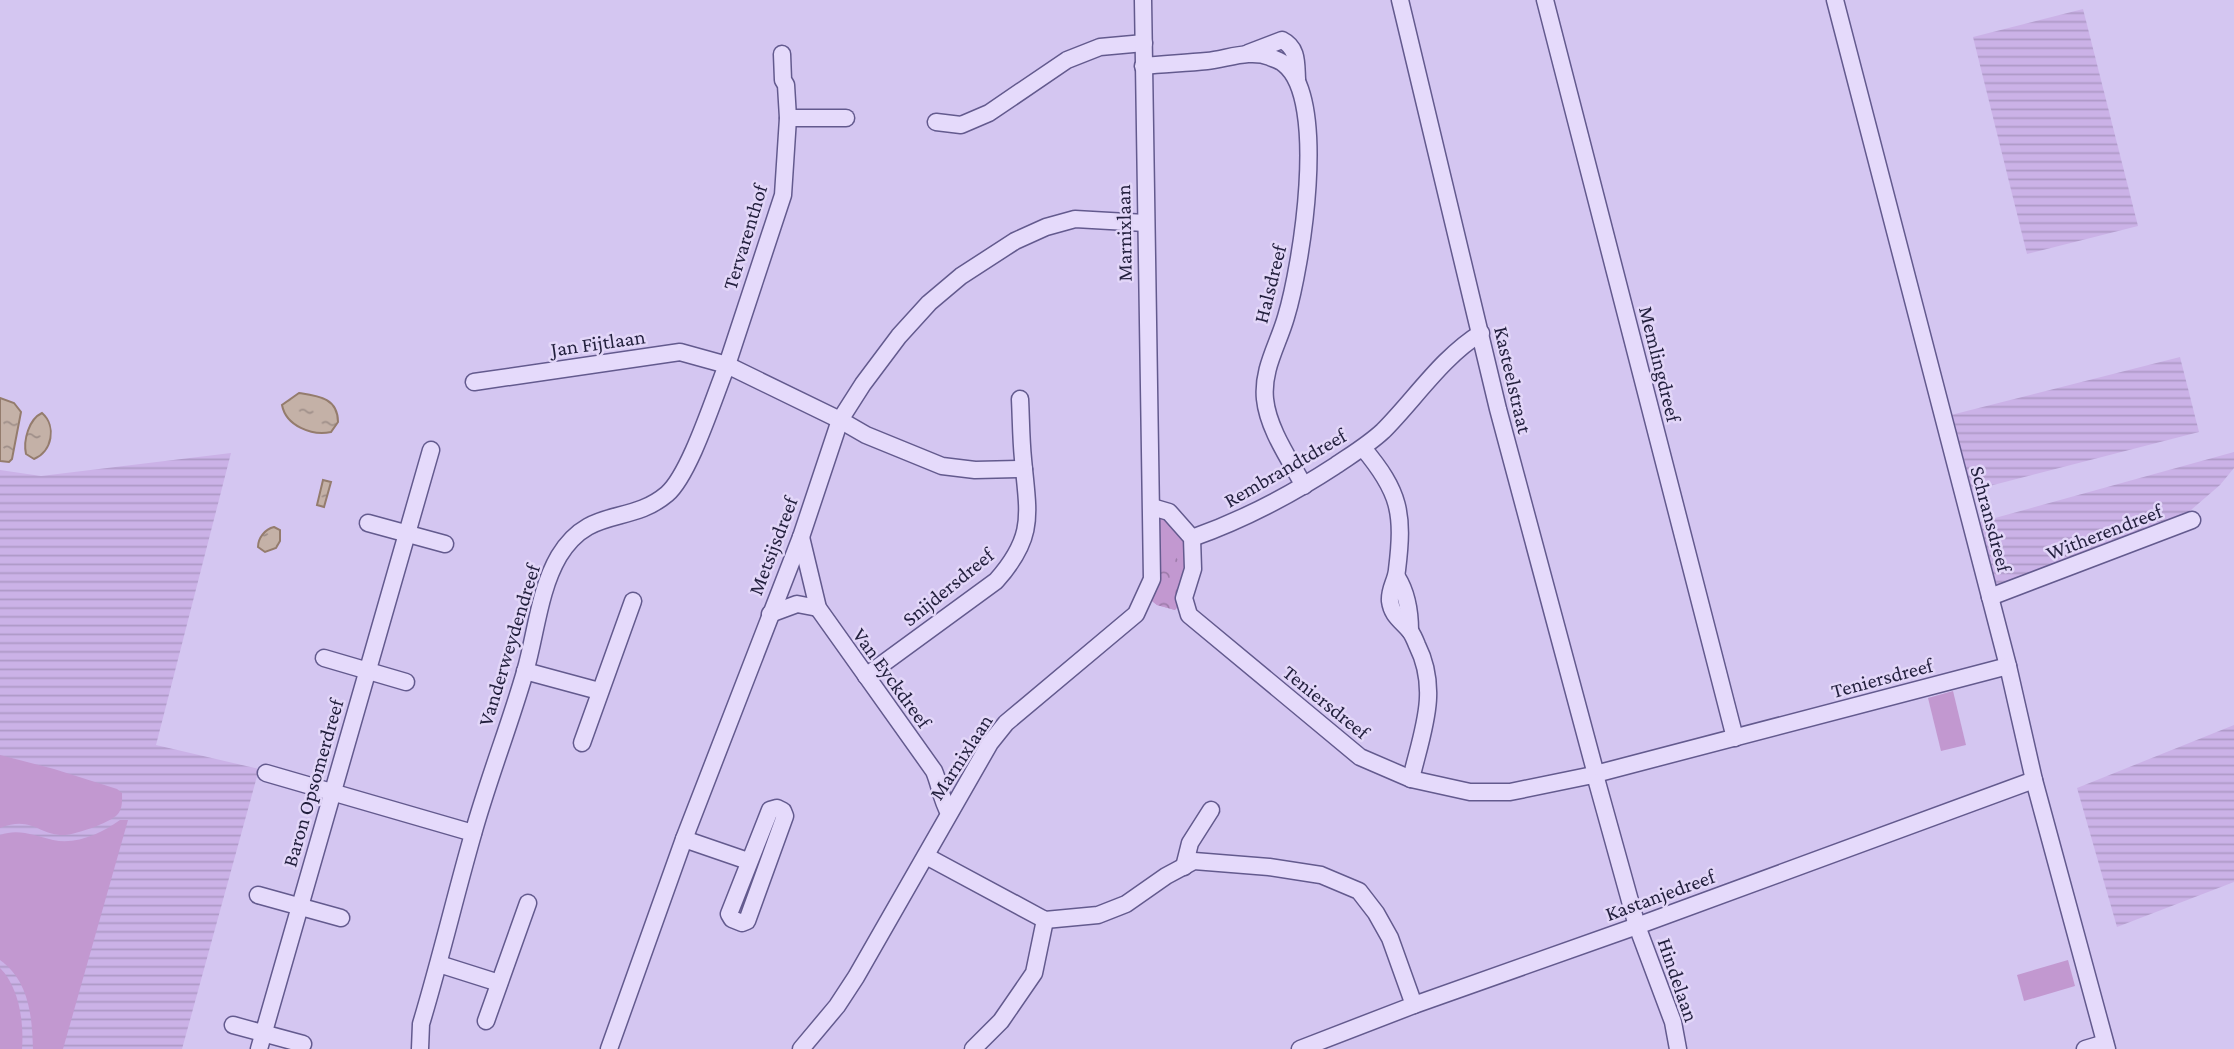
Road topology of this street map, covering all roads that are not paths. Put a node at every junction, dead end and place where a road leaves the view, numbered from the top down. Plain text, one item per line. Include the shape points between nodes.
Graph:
1 (1143, 0) edge
2 (1401, 0) edge
3 (1545, 0) edge
4 (1835, 0) edge
5 (1144, 43) junction
6 (782, 54) dead end
7 (1143, 66) junction
8 (788, 118) junction
9 (846, 118) dead end
10 (936, 122) dead end
11 (1145, 223) junction
12 (1481, 333) junction
13 (727, 365) junction
14 (474, 382) dead end
15 (1020, 399) dead end
16 (840, 420) junction
17 (1363, 448) junction
18 (431, 450) dead end
19 (1024, 469) junction
20 (1304, 486) junction
21 (1152, 507) junction
22 (2192, 520) dead end
23 (368, 523) dead end
24 (407, 534) junction
25 (800, 537) junction
26 (1192, 538) junction
27 (445, 544) dead end
28 (1990, 597) junction
29 (633, 601) dead end
30 (818, 608) junction
31 (769, 614) junction
32 (324, 658) dead end
33 (2008, 666) junction
34 (367, 671) junction
35 (526, 671) junction
36 (866, 676) junction
37 (407, 682) dead end
38 (599, 691) junction
39 (1735, 738) junction
40 (582, 743) dead end
41 (934, 771) junction
42 (267, 773) dead end
43 (1596, 774) junction
44 (968, 779) junction
45 (1411, 779) junction
46 (2034, 780) junction
47 (332, 793) junction
48 (1211, 810) dead end
49 (949, 813) junction
50 (473, 833) junction
51 (684, 839) junction
52 (926, 856) junction
53 (748, 861) junction
54 (1184, 867) junction
55 (258, 895) dead end
56 (528, 903) dead end
57 (300, 907) junction
58 (341, 918) dead end
59 (1045, 920) junction
60 (1637, 926) junction
61 (439, 964) junction
62 (499, 983) junction
63 (1414, 1005) junction
64 (486, 1021) dead end
65 (233, 1026) dead end
66 (261, 1041) edge
67 (303, 1044) dead end
68 (2106, 1046) edge
69 (420, 1049) edge
70 (609, 1049) edge
71 (801, 1049) edge
72 (973, 1049) edge
73 (1300, 1049) edge
74 (1678, 1049) edge
75 (2085, 1049) edge

1 - 5 street, Marnixlaan
2 - 12 street, Kasteelstraat
3 - 39 street, Memlingdreef
4 - 28 street, Schransdreef
5 - 7 street, Marnixlaan
5 - 10 street via 1100,47 1067,60 989,113 961,125
6 - 8 street, Tervarenthof
7 - 11 street, Marnixlaan
7 - 20 street, Halsdreef via 1266,55 1284,64 1297,82 1306,118 1309,186 1300,260 1286,319 1266,370 1265,400 1272,424
8 - 9 street
8 - 13 street, Tervarenthof via 783,195
11 - 16 street, Metsijsdreef via 1075,219 1046,227 961,275 899,336
11 - 21 street, Marnixlaan
12 - 17 street, Rembrandtdreef via 1463,344
12 - 43 street, Kasteelstraat
13 - 14 street, Jan Fijtlaan via 680,352
13 - 16 street
13 - 35 street, Vanderweydendreef via 682,477 667,494 635,512 584,528 560,555 549,576
15 - 19 street, Snijdersdreef
16 - 19 street via 942,466
16 - 25 street, Metsijsdreef
17 - 20 street, Rembrandtdreef
17 - 45 street via 1381,469 1401,516 1396,577 1403,587 1410,631 1429,680 1428,708
18 - 24 street, Baron Opsomerdreef
19 - 36 street, Snijdersdreef via 1028,520 1013,562 996,581
20 - 26 street, Rembrandtdreef via 1229,525
21 - 26 street via 1168,512
21 - 44 street, Marnixlaan via 1152,579 1136,614 1006,723
22 - 28 street, Witherendreef
23 - 24 street
24 - 27 street
24 - 34 street, Baron Opsomerdreef
25 - 30 street, Van Eyckdreef
25 - 31 street, Metsijsdreef
26 - 45 street, Teniersdreef via 1193,569 1184,598 1189,615 1360,757
28 - 33 street, Schransdreef
29 - 38 street
30 - 31 street via 797,604
30 - 36 street, Van Eyckdreef
31 - 51 street, Metsijsdreef
32 - 34 street
33 - 39 street, Teniersdreef
33 - 46 street, Schransdreef
34 - 37 street
34 - 47 street, Baron Opsomerdreef
35 - 38 street
35 - 50 street, Vanderweydendreef
36 - 41 street, Van Eyckdreef
38 - 40 street
39 - 43 street, Teniersdreef
41 - 44 street
41 - 49 street, Van Eyckdreef
42 - 47 street
43 - 45 street, Teniersdreef via 1510,792 1470,792
43 - 60 street, Kasteelstraat
44 - 49 street, Marnixlaan
46 - 60 street, Kastanjedreef
46 - 68 street, Schransdreef
47 - 50 street
47 - 57 street, Baron Opsomerdreef
48 - 54 street via 1190,843
49 - 52 street, Marnixlaan
50 - 61 street, Vanderweydendreef
51 - 53 street
51 - 70 street, Metsijsdreef
52 - 59 street
52 - 71 street, Marnixlaan via 837,1006
53 - 53 street via 729,914 742,923 747,921 783,811 770,810
54 - 59 street via 1126,904 1098,915
54 - 63 street via 1194,861 1321,874 1359,891 1390,938
55 - 57 street
56 - 62 street
57 - 58 street
57 - 66 street, Baron Opsomerdreef
59 - 72 street via 1034,973 1001,1021
60 - 63 street, Kastanjedreef
60 - 74 street, Hindelaan
61 - 62 street
61 - 69 street, Vanderweydendreef via 421,1024
62 - 64 street
63 - 73 street, Kastanjedreef
65 - 66 street
66 - 67 street
68 - 75 street

